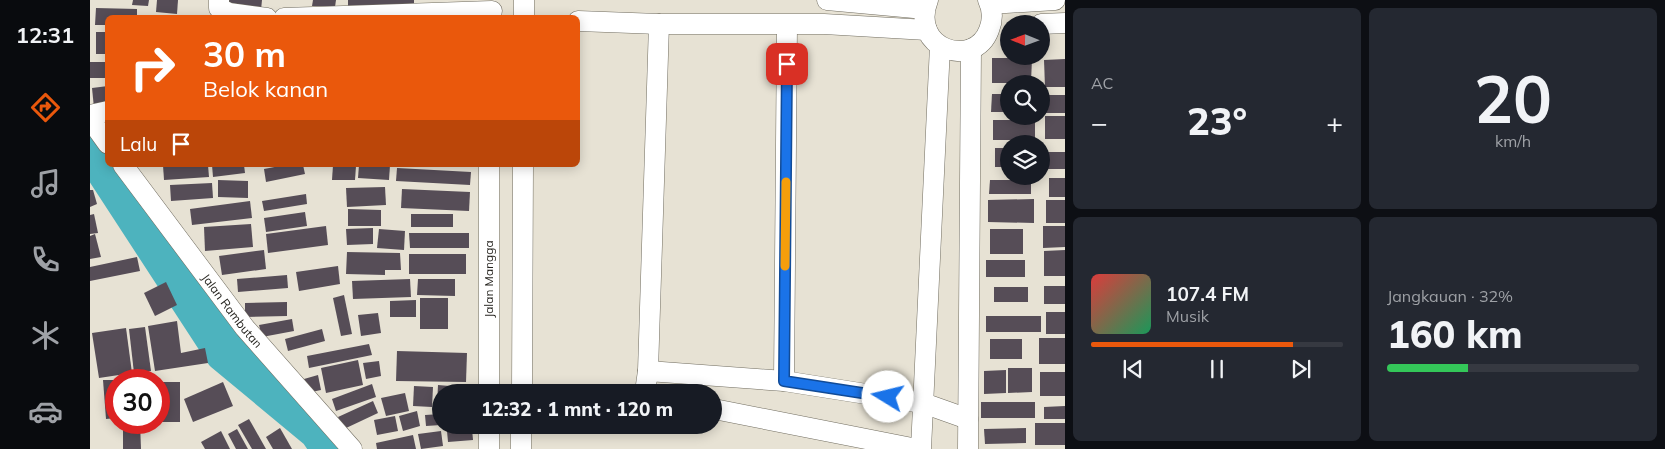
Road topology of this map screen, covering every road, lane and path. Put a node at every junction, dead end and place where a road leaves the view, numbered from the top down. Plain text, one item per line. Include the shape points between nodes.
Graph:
1 (219, 0) edge
2 (524, 0) edge
3 (827, 0) edge
4 (1055, 0) edge
5 (989, 2) edge
6 (927, 4) edge
7 (492, 9) edge
8 (244, 15) edge
9 (353, 15) edge
10 (524, 15) edge
11 (580, 21) edge
12 (1065, 23) edge
13 (659, 24) junction
14 (1050, 24) edge
15 (787, 25) junction
16 (1000, 25) edge
17 (927, 30) junction
18 (940, 46) junction
19 (971, 48) junction
20 (105, 112) edge
21 (90, 117) edge
22 (105, 140) edge
23 (124, 167) edge
24 (489, 167) edge
25 (523, 167) edge
26 (648, 371) junction
27 (784, 381) junction
28 (489, 384) edge
29 (522, 384) edge
30 (646, 384) edge
31 (923, 403) junction
32 (722, 412) edge
33 (968, 419) junction
34 (489, 434) edge
35 (521, 434) edge
36 (352, 449) edge
37 (489, 449) edge
38 (521, 449) edge
39 (916, 449) edge
40 (921, 449) edge
41 (968, 449) edge

1 - 8 street via 219,8
2 - 10 street
3 - 6 street
4 - 5 street
5 - 16 street
6 - 17 street via 924,19
7 - 9 street
11 - 13 street
12 - 14 street
13 - 15 street
13 - 26 street
15 - 17 street
15 - 27 street
16 - 19 street
17 - 18 street
18 - 19 street via 960,51
18 - 31 street
19 - 33 street
20 - 21 street
21 - 22 street
23 - 36 street, Jalan Rambutan via 245,328
24 - 28 street, Jalan Mangga
25 - 29 street
26 - 27 street
26 - 30 street
27 - 31 street
31 - 33 street
31 - 40 street
32 - 39 street
33 - 41 street
34 - 37 street
35 - 38 street

